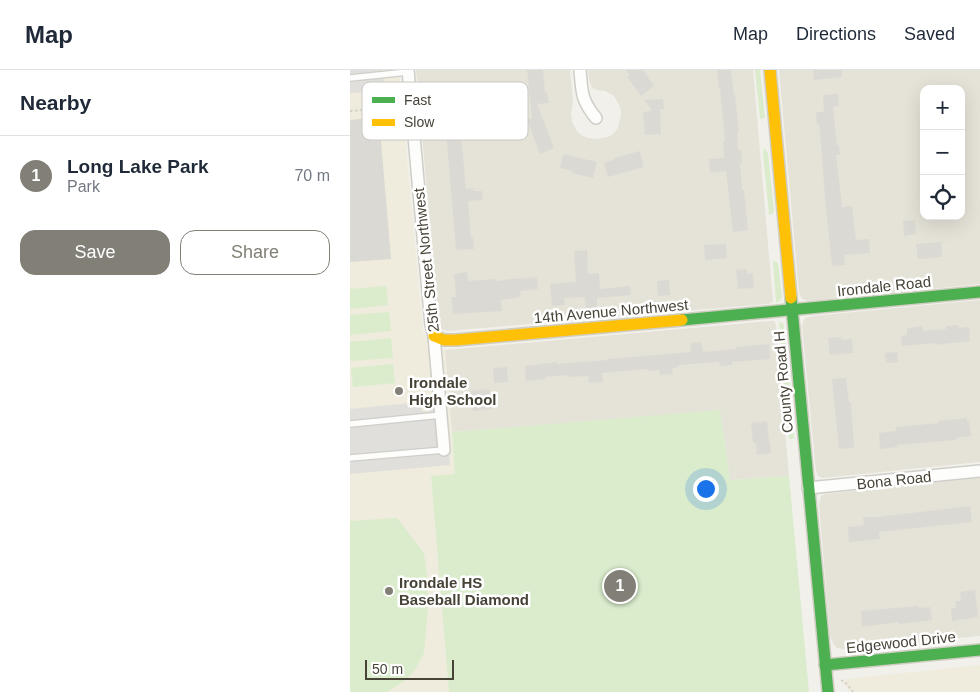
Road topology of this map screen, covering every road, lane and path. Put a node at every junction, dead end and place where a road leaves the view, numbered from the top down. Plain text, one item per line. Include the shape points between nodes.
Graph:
1 (580, 70) edge
2 (770, 70) edge
3 (408, 71) edge
4 (376, 73) edge
5 (350, 78) edge
6 (596, 118) dead end
7 (415, 140) edge
8 (980, 292) edge
9 (792, 310) junction
10 (434, 336) junction
11 (441, 415) junction
12 (350, 424) edge
13 (444, 450) joint
14 (350, 458) edge
15 (980, 471) edge
16 (808, 488) junction
17 (980, 650) edge
18 (825, 665) junction
19 (828, 692) edge

1 - 6 street via 582,97
2 - 9 street, County Road H
3 - 4 lane
4 - 5 lane
7 - 10 street, 25th Street Northwest
8 - 9 street, Irondale Road
9 - 10 street, 14th Avenue Northwest via 456,340
9 - 16 street, County Road H
10 - 11 street, 25th Street Northwest
11 - 12 lane
11 - 13 street, 25th Street Northwest
13 - 14 lane
15 - 16 street, Bona Road
16 - 18 street, County Road H
17 - 18 street, Edgewood Drive
18 - 19 street, County Road H

